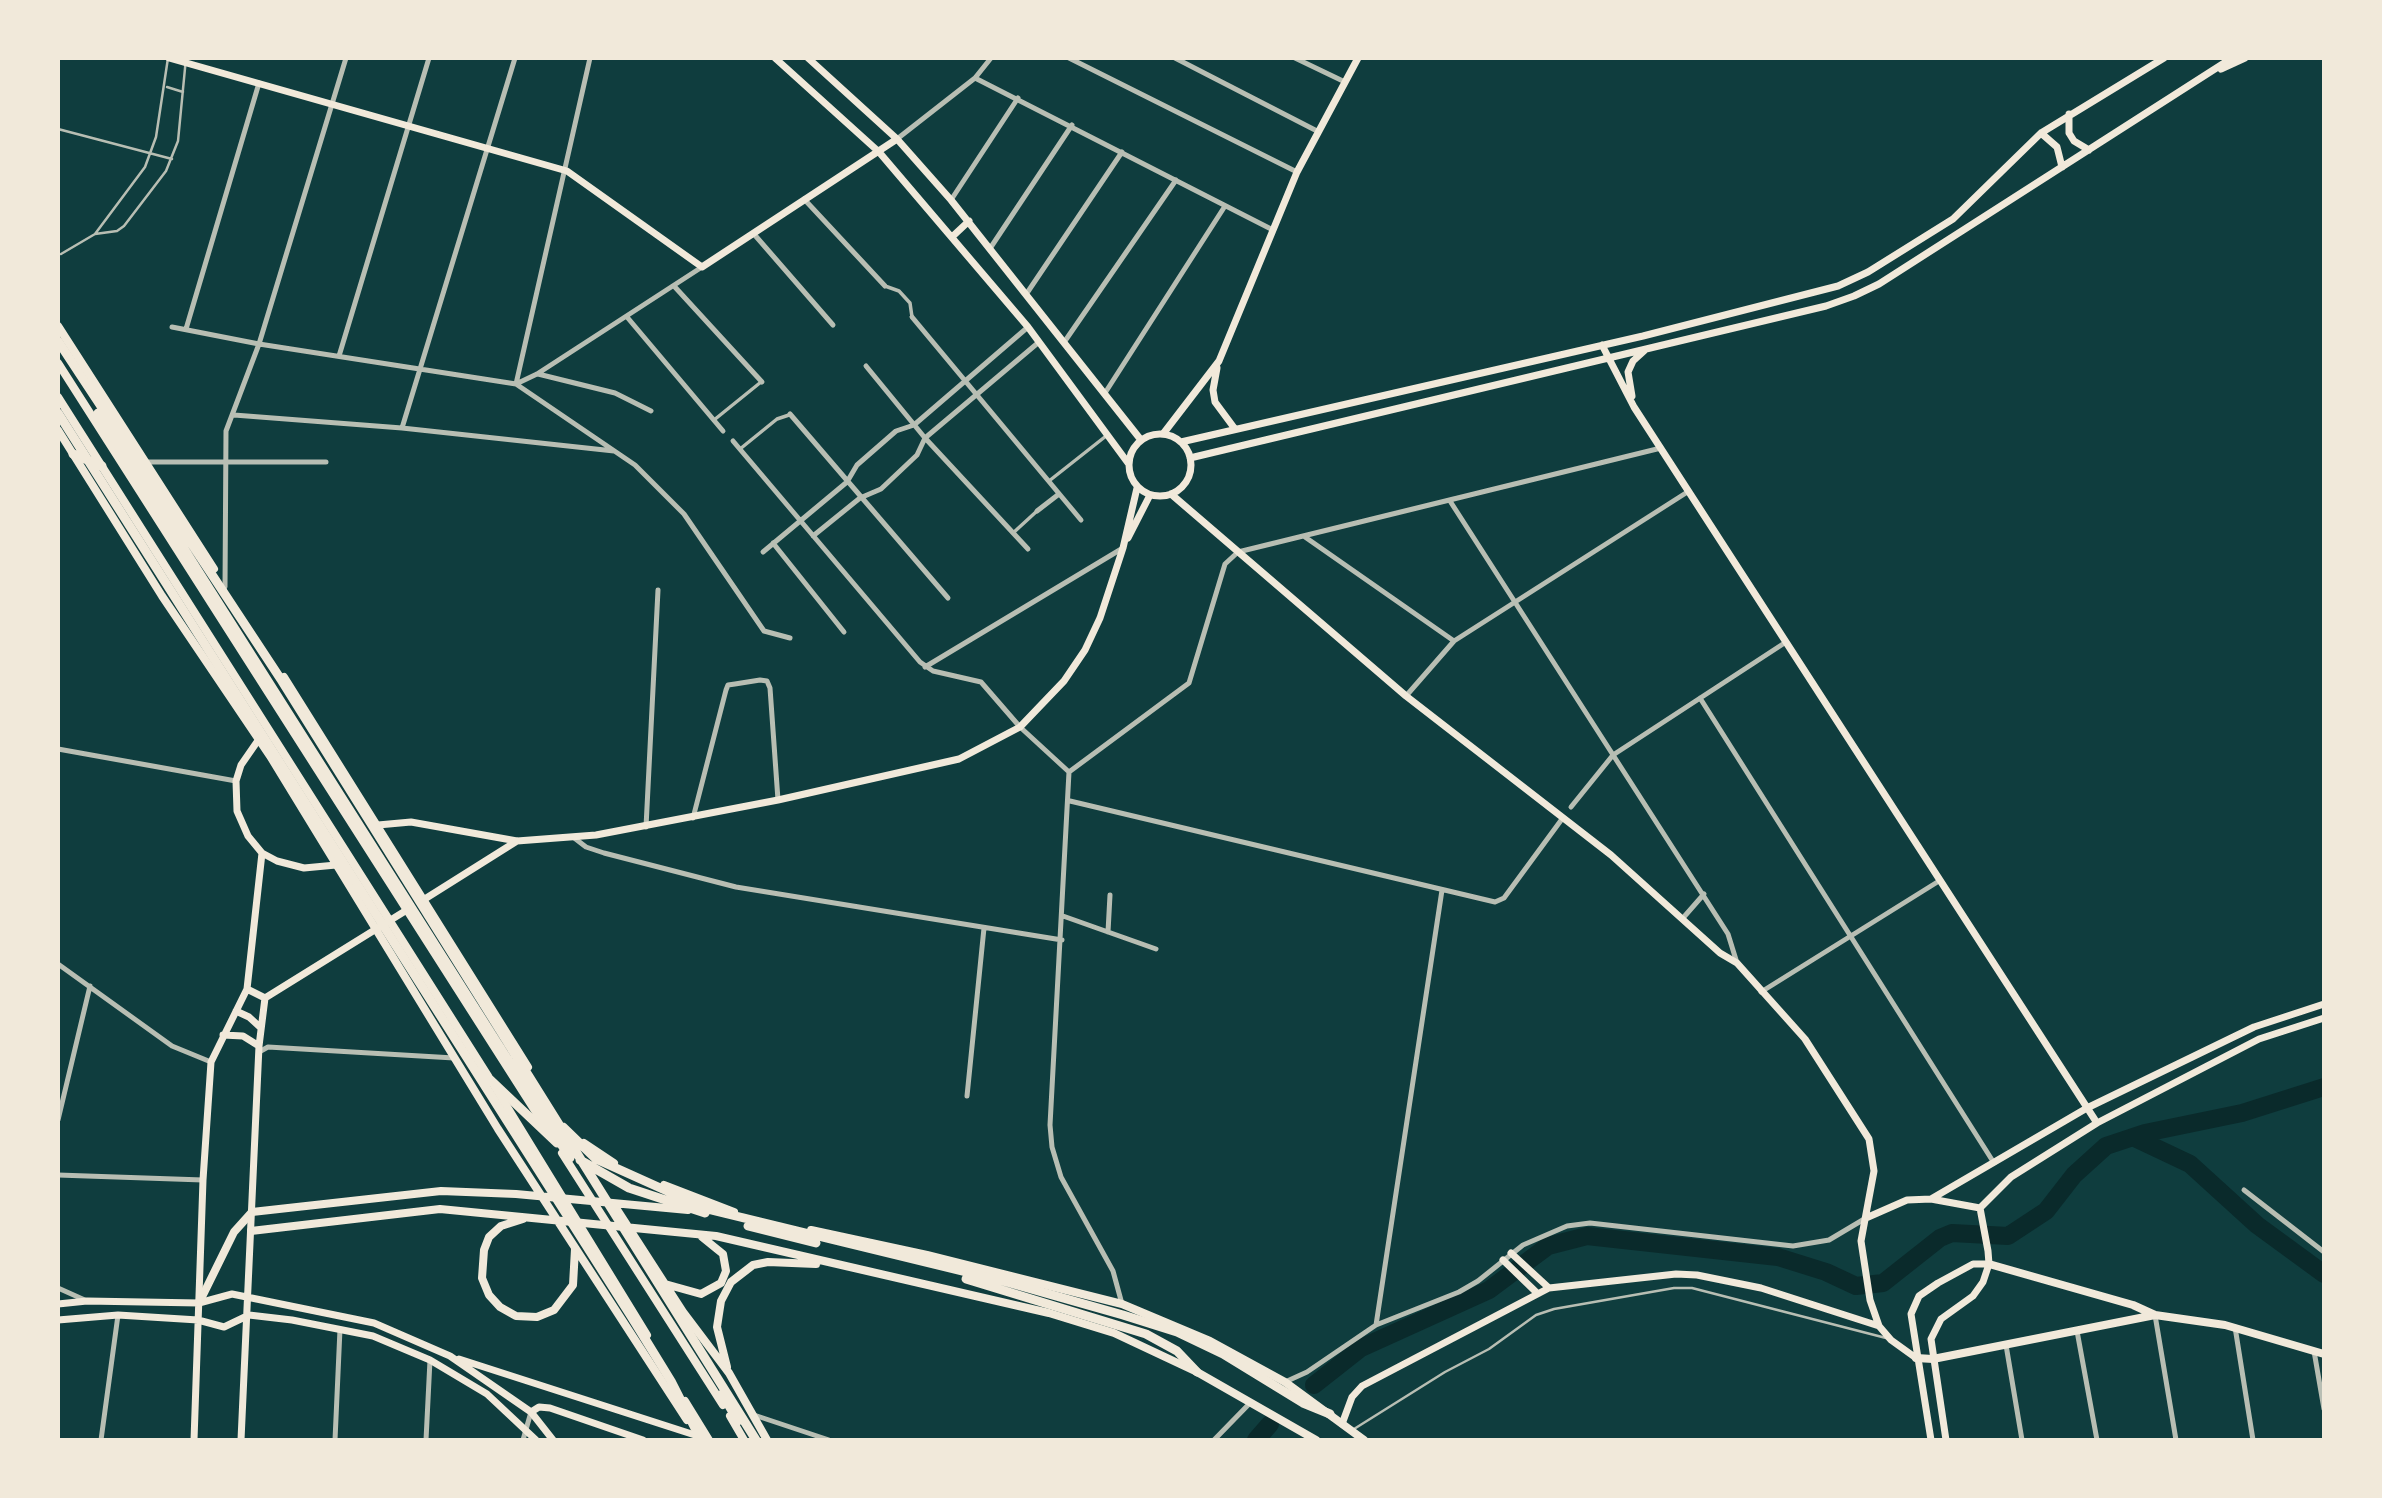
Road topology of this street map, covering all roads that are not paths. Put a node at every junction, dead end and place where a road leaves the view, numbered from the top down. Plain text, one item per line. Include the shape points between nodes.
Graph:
1 (168, 58) edge
2 (346, 58) edge
3 (429, 58) edge
4 (515, 58) edge
5 (590, 58) edge
6 (775, 58) edge
7 (808, 58) edge
8 (991, 58) edge
9 (1069, 58) edge
10 (1175, 58) edge
11 (1295, 58) edge
12 (1358, 58) edge
13 (2164, 58) edge
14 (2232, 58) edge
15 (2245, 58) edge
16 (185, 60) edge
17 (2208, 74) junction
18 (975, 78) junction
19 (1345, 82) junction
20 (259, 83) junction
21 (165, 86) junction
22 (183, 92) junction
23 (1018, 98) junction
24 (332, 103) junction
25 (2069, 114) junction
26 (1072, 125) junction
27 (408, 127) junction
28 (58, 129) edge
29 (1317, 131) junction
30 (2041, 133) junction
31 (897, 139) junction
32 (486, 149) junction
33 (2090, 150) junction
34 (152, 152) junction
35 (879, 152) junction
36 (1122, 152) junction
37 (172, 159) junction
38 (2062, 167) junction
39 (566, 171) junction
40 (1297, 172) junction
41 (1176, 180) junction
42 (804, 200) junction
43 (951, 200) junction
44 (1225, 206) junction
45 (968, 220) junction
46 (1273, 230) junction
47 (753, 233) junction
48 (94, 234) junction
49 (953, 236) junction
50 (991, 247) junction
51 (61, 254) dead end
52 (702, 267) junction
53 (674, 286) junction
54 (886, 286) joint
55 (1027, 293) junction
56 (626, 317) junction
57 (912, 317) joint
58 (833, 325) dead end
59 (58, 326) edge
60 (172, 327) dead end
61 (1028, 327) junction
62 (186, 329) junction
63 (61, 340) edge
64 (1065, 341) junction
65 (1039, 342) junction
66 (259, 344) junction
67 (1602, 345) junction
68 (1646, 349) junction
69 (58, 350) edge
70 (339, 356) junction
71 (1609, 358) junction
72 (1219, 361) junction
73 (58, 363) edge
74 (866, 366) dead end
75 (419, 369) junction
76 (537, 374) junction
77 (762, 382) joint
78 (963, 382) junction
79 (516, 384) junction
80 (1105, 393) junction
81 (975, 396) junction
82 (58, 397) edge
83 (1634, 407) junction
84 (651, 411) dead end
85 (58, 414) edge
86 (790, 414) joint
87 (234, 415) junction
88 (714, 420) junction
89 (914, 425) junction
90 (402, 428) junction
91 (1235, 429) junction
92 (58, 430) edge
93 (723, 431) dead end
94 (1107, 434) junction
95 (1167, 435) junction
96 (925, 438) junction
97 (1141, 440) junction
98 (733, 441) dead end
99 (1181, 442) junction
100 (1661, 448) junction
101 (740, 449) junction
102 (617, 452) junction
103 (73, 454) junction
104 (1190, 458) junction
105 (326, 461) dead end
106 (144, 462) junction
107 (226, 462) junction
108 (1128, 463) junction
109 (102, 466) junction
110 (1049, 481) junction
111 (847, 482) junction
112 (1137, 488) junction
113 (1689, 491) junction
114 (1059, 494) junction
115 (1171, 494) junction
116 (1150, 495) junction
117 (860, 498) junction
118 (1450, 501) junction
119 (1037, 511) joint
120 (800, 520) junction
121 (1081, 520) dead end
122 (1013, 533) junction
123 (813, 536) junction
124 (1305, 537) junction
125 (773, 543) junction
126 (1123, 548) junction
127 (1028, 549) dead end
128 (763, 552) dead end
129 (1238, 552) junction
130 (225, 587) junction
131 (658, 590) dead end
132 (948, 598) dead end
133 (1515, 602) junction
134 (844, 632) dead end
135 (790, 638) dead end
136 (1454, 641) junction
137 (1786, 642) junction
138 (925, 667) junction
139 (247, 695) junction
140 (1406, 696) junction
141 (1700, 698) junction
142 (308, 712) junction
143 (250, 726) junction
144 (1020, 727) junction
145 (259, 739) junction
146 (58, 749) edge
147 (1613, 755) junction
148 (1069, 772) junction
149 (323, 778) junction
150 (236, 781) junction
151 (778, 800) junction
152 (1070, 801) junction
153 (1571, 807) dead end
154 (693, 818) junction
155 (1562, 819) junction
156 (378, 825) junction
157 (646, 827) junction
158 (573, 837) junction
159 (517, 841) junction
160 (262, 853) junction
161 (336, 865) junction
162 (1940, 881) junction
163 (1442, 890) junction
164 (1704, 894) junction
165 (1111, 895) dead end
166 (1063, 916) junction
167 (1683, 918) junction
168 (984, 928) junction
169 (1108, 932) junction
170 (1850, 934) junction
171 (1062, 940) junction
172 (1156, 949) dead end
173 (1737, 963) junction
174 (58, 964) edge
175 (90, 986) junction
176 (247, 989) junction
177 (1762, 992) junction
178 (265, 998) junction
179 (2324, 1003) edge
180 (236, 1011) junction
181 (2321, 1018) edge
182 (261, 1028) junction
183 (223, 1035) junction
184 (259, 1049) junction
185 (468, 1057) junction
186 (454, 1058) junction
187 (212, 1062) junction
188 (967, 1096) dead end
189 (2087, 1108) junction
190 (58, 1120) edge
191 (556, 1120) junction
192 (2097, 1123) junction
193 (1994, 1163) junction
194 (58, 1175) edge
195 (203, 1180) junction
196 (2244, 1190) dead end
197 (1931, 1199) junction
198 (286, 1207) junction
199 (1980, 1208) junction
200 (252, 1212) junction
201 (532, 1218) junction
202 (1866, 1218) junction
203 (788, 1225) junction
204 (290, 1226) junction
205 (251, 1231) junction
206 (693, 1233) junction
207 (575, 1249) junction
208 (2324, 1252) edge
209 (1513, 1256) junction
210 (1505, 1262) junction
211 (835, 1264) junction
212 (1989, 1264) junction
213 (665, 1284) junction
214 (58, 1288) edge
215 (1549, 1289) junction
216 (1537, 1293) junction
217 (248, 1298) junction
218 (1051, 1299) junction
219 (87, 1301) junction
220 (198, 1303) junction
221 (58, 1304) edge
222 (1122, 1304) junction
223 (118, 1315) junction
224 (249, 1315) junction
225 (2155, 1315) junction
226 (58, 1320) edge
227 (198, 1320) junction
228 (1376, 1325) junction
229 (1879, 1326) junction
230 (2235, 1327) junction
231 (340, 1329) junction
232 (2077, 1331) junction
233 (1891, 1340) junction
234 (2006, 1345) junction
235 (2314, 1351) junction
236 (2324, 1354) edge
237 (450, 1356) junction
238 (1916, 1358) junction
239 (1933, 1359) junction
240 (430, 1360) junction
241 (443, 1367) junction
242 (1197, 1372) junction
243 (729, 1373) junction
244 (1285, 1382) junction
245 (1252, 1402) junction
246 (2324, 1409) edge
247 (531, 1412) junction
248 (1330, 1414) junction
249 (754, 1415) junction
250 (1342, 1424) junction
251 (524, 1427) junction
252 (1351, 1431) junction
253 (700, 1439) edge
254 (101, 1440) edge
255 (194, 1440) edge
256 (241, 1440) edge
257 (335, 1440) edge
258 (426, 1440) edge
259 (523, 1440) edge
260 (536, 1440) edge
261 (553, 1440) edge
262 (643, 1440) edge
263 (709, 1440) edge
264 (747, 1440) edge
265 (756, 1440) edge
266 (766, 1440) edge
267 (830, 1440) edge
268 (1214, 1440) edge
269 (1316, 1440) edge
270 (1364, 1440) edge
271 (1930, 1440) edge
272 (1946, 1440) edge
273 (2022, 1440) edge
274 (2097, 1440) edge
275 (2176, 1440) edge
276 (2253, 1440) edge

1 - 16 main road
1 - 21 lane
2 - 24 street
3 - 27 street
4 - 32 street
5 - 39 street
6 - 35 main road
7 - 31 main road
8 - 18 street
9 - 40 street
10 - 29 street
11 - 19 street
12 - 19 main road
13 - 25 main road
14 - 17 main road
15 - 17 main road
16 - 20 main road
16 - 22 lane
17 - 33 main road
18 - 23 street
18 - 31 street
19 - 29 main road
20 - 24 main road
20 - 62 street
21 - 22 lane
21 - 34 lane
22 - 37 lane
23 - 26 street
23 - 43 street
24 - 27 main road
24 - 66 street
25 - 30 main road
25 - 33 main road via 2069,133
26 - 36 street
26 - 50 street
27 - 32 main road
27 - 70 street
28 - 34 lane
29 - 40 main road
30 - 38 main road via 2057,147
30 - 67 main road via 1953,219 1868,272 1838,286
31 - 35 main road
31 - 43 main road
32 - 39 main road
32 - 75 street
33 - 38 main road
34 - 37 lane
34 - 48 lane via 138,179
35 - 42 main road
35 - 49 main road
36 - 41 street
36 - 55 street
37 - 48 lane via 124,226
38 - 68 main road via 1854,296
39 - 52 main road
39 - 79 street
40 - 46 main road
41 - 44 street
41 - 64 street
42 - 47 main road
42 - 54 street
43 - 45 main road
44 - 46 street
44 - 80 street
45 - 49 main road
45 - 50 main road
46 - 72 main road
47 - 52 main road
47 - 58 street
48 - 51 lane
49 - 61 main road
50 - 55 main road
52 - 53 street
53 - 56 street
53 - 77 street
54 - 57 street via 910,303
55 - 64 main road
56 - 76 street
56 - 88 street
57 - 78 street
59 - 63 main road
60 - 62 street
61 - 65 main road
61 - 78 street
62 - 66 street
63 - 106 main road
63 - 191 highway via 282,681
64 - 80 main road
65 - 81 street
65 - 94 main road
66 - 70 street
66 - 87 street
67 - 71 main road
67 - 91 main road
68 - 71 main road
68 - 83 main road via 1628,372
69 - 264 highway
70 - 75 street
71 - 83 main road
71 - 104 main road
72 - 91 main road via 1215,402
72 - 95 main road
73 - 149 main road
74 - 89 street
75 - 79 street
75 - 90 street
76 - 79 street
76 - 84 street via 615,394
77 - 88 street
78 - 81 street
78 - 89 street
79 - 102 street
80 - 97 main road
81 - 96 street
81 - 110 street
82 - 109 main road
83 - 100 main road
85 - 185 highway
86 - 101 street
86 - 111 street
87 - 90 street
87 - 107 street via 226,431
88 - 93 street
89 - 96 street
89 - 111 street via 896,431 857,465
90 - 102 street
91 - 99 main road
92 - 103 main road
94 - 108 main road
94 - 110 street
95 - 97 main road
95 - 99 main road
96 - 117 street via 917,455 881,489
96 - 122 street
97 - 108 main road
98 - 101 street
99 - 104 main road
100 - 113 main road
100 - 118 street
101 - 120 street
102 - 135 street via 684,514 764,631
103 - 109 highway
103 - 143 main road
104 - 115 main road via 1188,480
105 - 107 street
106 - 107 street
106 - 130 main road
107 - 130 street
108 - 112 main road
109 - 139 main road
110 - 114 street
111 - 117 street
111 - 120 street
112 - 116 main road
112 - 126 main road
113 - 133 street
113 - 137 main road
114 - 119 street
114 - 121 street
115 - 116 main road
115 - 129 main road
116 - 126 main road
117 - 123 street
117 - 132 street
118 - 124 street
118 - 133 street
119 - 122 street
120 - 123 street
120 - 125 street
122 - 127 street
123 - 138 street
124 - 129 street
124 - 136 street
125 - 128 street
125 - 134 street
126 - 138 street
126 - 144 main road via 1085,650 1064,681
129 - 140 main road
129 - 148 street via 1225,564 1189,683
130 - 142 main road
131 - 157 street
133 - 136 street
133 - 147 street
136 - 140 street
137 - 141 street
137 - 162 main road
138 - 144 street via 981,682
139 - 143 highway
139 - 263 main road via 603,1258
140 - 155 main road
141 - 147 street
141 - 170 street
142 - 149 highway
142 - 156 main road
143 - 145 main road
144 - 148 street
144 - 151 main road via 959,759
145 - 150 main road
145 - 161 main road
146 - 150 street
147 - 153 street
147 - 164 street
148 - 152 street
149 - 264 main road
150 - 160 main road via 237,811
151 - 154 main road
151 - 154 street via 766,681 728,685
152 - 163 street
152 - 166 street
154 - 157 main road
155 - 163 street via 1501,902
155 - 167 main road
156 - 159 main road via 411,822
156 - 191 main road
157 - 158 main road
158 - 159 main road
158 - 168 street via 604,853 736,887
159 - 178 main road
160 - 161 main road via 304,868
160 - 176 main road
161 - 186 main road
162 - 170 street
162 - 189 main road
163 - 228 street
164 - 167 street
164 - 173 street via 1728,934
165 - 169 street
166 - 169 street
166 - 171 street
167 - 173 main road
168 - 171 street
168 - 188 street
169 - 172 street
170 - 177 street
170 - 193 street
171 - 222 street via 1052,1147 1074,1205 1112,1271
173 - 177 main road
174 - 175 street
175 - 187 street via 172,1046
175 - 190 street
176 - 178 main road
176 - 180 main road
177 - 202 main road via 1805,1039 1862,1125 1874,1171
178 - 182 main road
179 - 189 main road via 2254,1027
180 - 182 main road
180 - 183 main road
181 - 192 main road via 2259,1039
182 - 184 main road
183 - 184 main road via 243,1036
183 - 187 main road
184 - 186 street
184 - 200 main road
185 - 218 highway via 567,1152 629,1188 778,1234
185 - 253 highway via 671,1381
186 - 207 main road
187 - 195 main road
189 - 192 main road
189 - 193 main road
191 - 203 main road via 596,1153 632,1171 728,1210
191 - 213 main road
191 - 218 highway via 596,1159 707,1209
191 - 265 highway
192 - 199 main road via 2011,1177
193 - 197 main road
194 - 195 street
195 - 220 main road
196 - 208 street
197 - 199 main road
197 - 202 main road via 1893,1204
198 - 200 main road
198 - 203 main road via 408,1192 516,1194
198 - 204 main road via 281,1217
199 - 212 main road
200 - 205 main road
200 - 220 main road via 234,1232
201 - 204 main road via 440,1209
201 - 206 main road
201 - 207 main road via 502,1226 489,1237 484,1250 482,1278 489,1296 500,1307 516,1316 537,1317 554,1310 573,1286
202 - 209 street via 1829,1240 1793,1246 1590,1223 1548,1232
202 - 229 main road via 1861,1241
203 - 222 main road
204 - 205 main road
205 - 217 main road
206 - 211 main road
206 - 213 main road via 723,1254 724,1278 701,1294
207 - 253 main road
209 - 210 street
209 - 215 main road
210 - 216 main road
210 - 228 street via 1459,1292
211 - 242 main road via 1049,1313 1114,1333
211 - 243 main road via 768,1262 753,1265 731,1282 721,1301 718,1327
212 - 225 main road
212 - 238 main road via 1965,1268 1919,1296 1911,1314
212 - 239 main road via 1973,1296 1934,1329
213 - 243 main road
214 - 219 street
215 - 216 main road
215 - 229 main road via 1698,1275 1761,1288
216 - 250 main road via 1362,1386 1352,1397
217 - 220 main road via 232,1294
217 - 224 main road
217 - 237 main road via 374,1323
218 - 242 highway via 1161,1341 1188,1359
218 - 248 highway via 1177,1332
219 - 220 main road
219 - 221 main road
220 - 227 main road
222 - 244 main road via 1210,1341
223 - 226 main road
223 - 227 main road
223 - 254 street
224 - 227 main road via 224,1327
224 - 231 main road
224 - 256 main road
225 - 230 main road
225 - 232 main road
225 - 275 street
227 - 255 main road
228 - 244 street
229 - 233 main road
230 - 235 main road
230 - 276 street
231 - 240 main road via 373,1336
231 - 257 street
232 - 234 main road
232 - 274 street
233 - 238 main road
233 - 252 lane via 1674,1288 1536,1315 1489,1349
234 - 239 main road
234 - 273 street
235 - 236 main road
235 - 246 street
237 - 241 street
237 - 247 main road
237 - 253 main road
238 - 239 main road
238 - 271 main road
239 - 272 main road
240 - 241 main road
240 - 258 street
241 - 251 main road via 487,1394
242 - 245 main road
243 - 249 main road
244 - 248 main road
245 - 268 street
245 - 269 main road
247 - 251 street
247 - 261 main road
247 - 262 main road via 550,1408
248 - 250 main road
249 - 266 main road
249 - 267 street
250 - 252 main road
251 - 259 street
251 - 260 main road
252 - 270 main road

